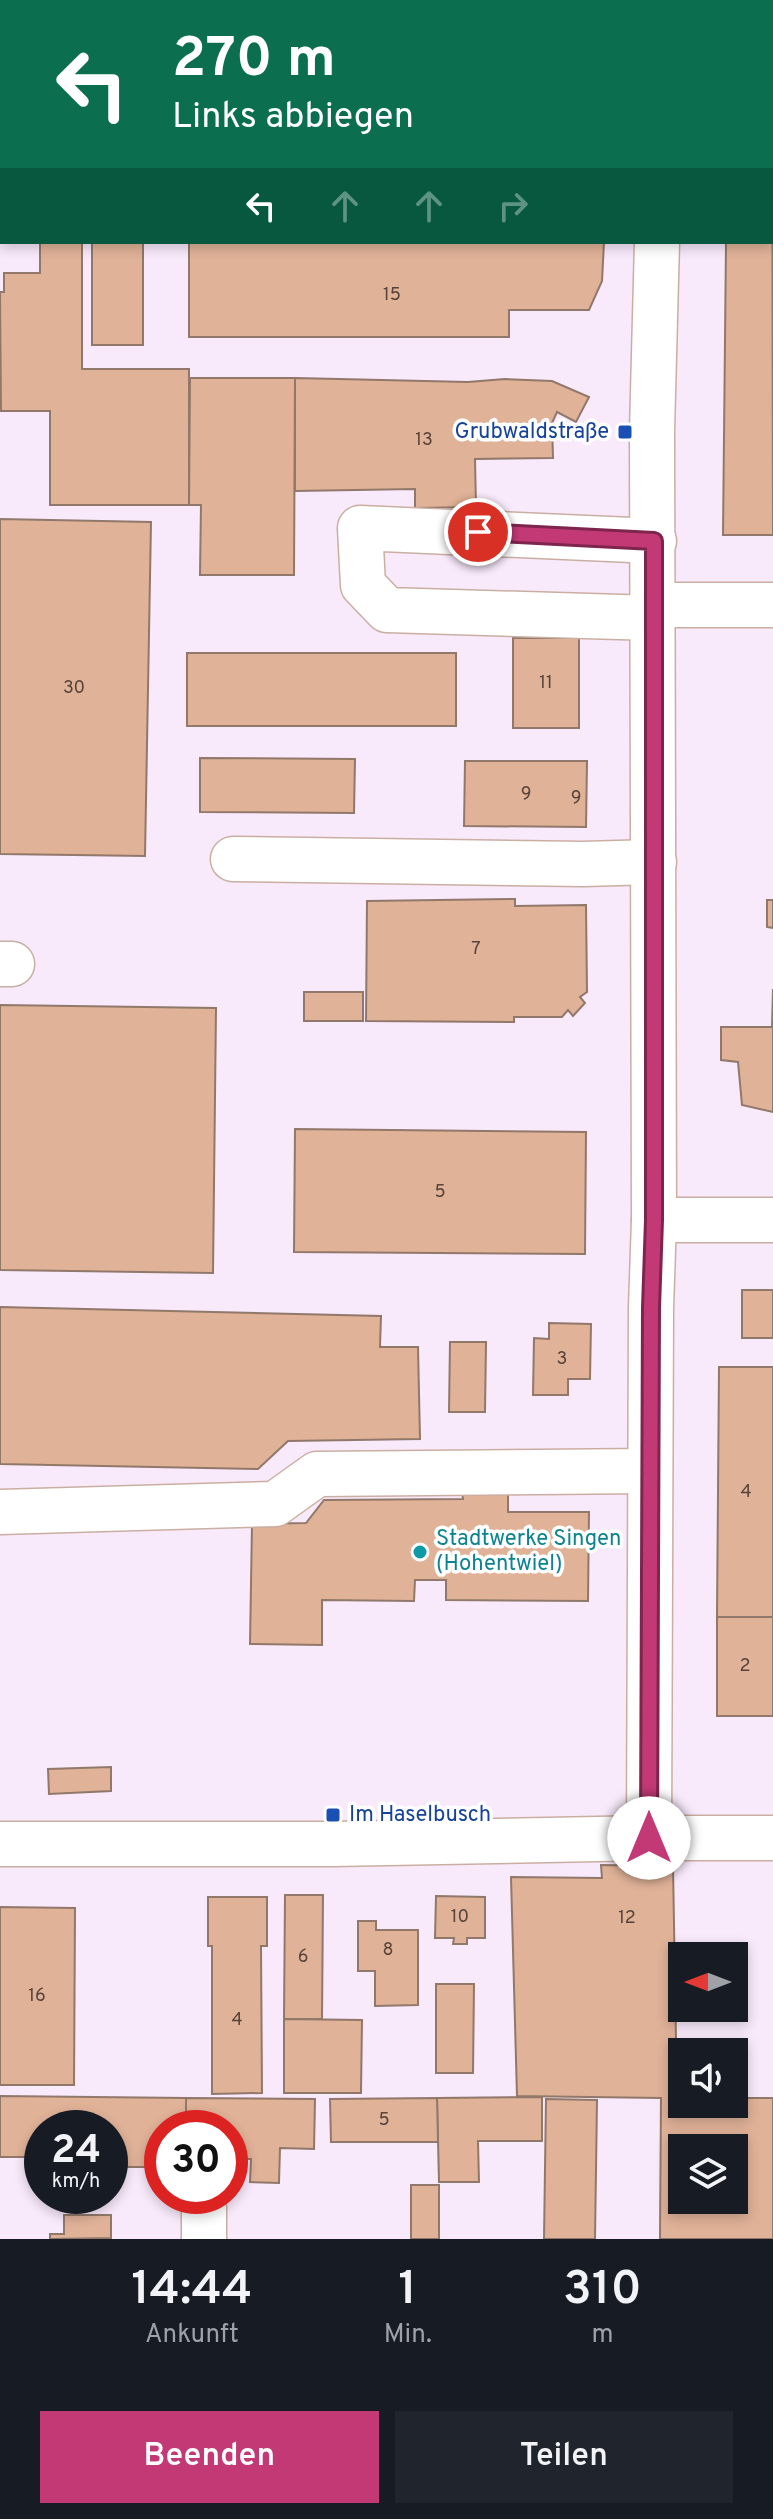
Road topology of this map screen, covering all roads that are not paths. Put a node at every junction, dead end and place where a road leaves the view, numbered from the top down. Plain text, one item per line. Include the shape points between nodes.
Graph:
1 (657, 244) edge
2 (654, 541) junction
3 (773, 605) edge
4 (654, 611) junction
5 (233, 859) dead end
6 (654, 862) junction
7 (654, 1220) junction
8 (773, 1220) edge
9 (650, 1471) junction
10 (0, 1512) edge
11 (649, 1838) junction
12 (773, 1838) edge
13 (0, 1844) edge

1 - 2 street
2 - 4 street
2 - 4 street via 360,528 363,585 387,610
3 - 4 street
4 - 6 street
5 - 6 street
6 - 7 street
7 - 8 street
7 - 9 street
9 - 10 street via 317,1474 275,1504
9 - 11 street
11 - 12 street
11 - 13 street

